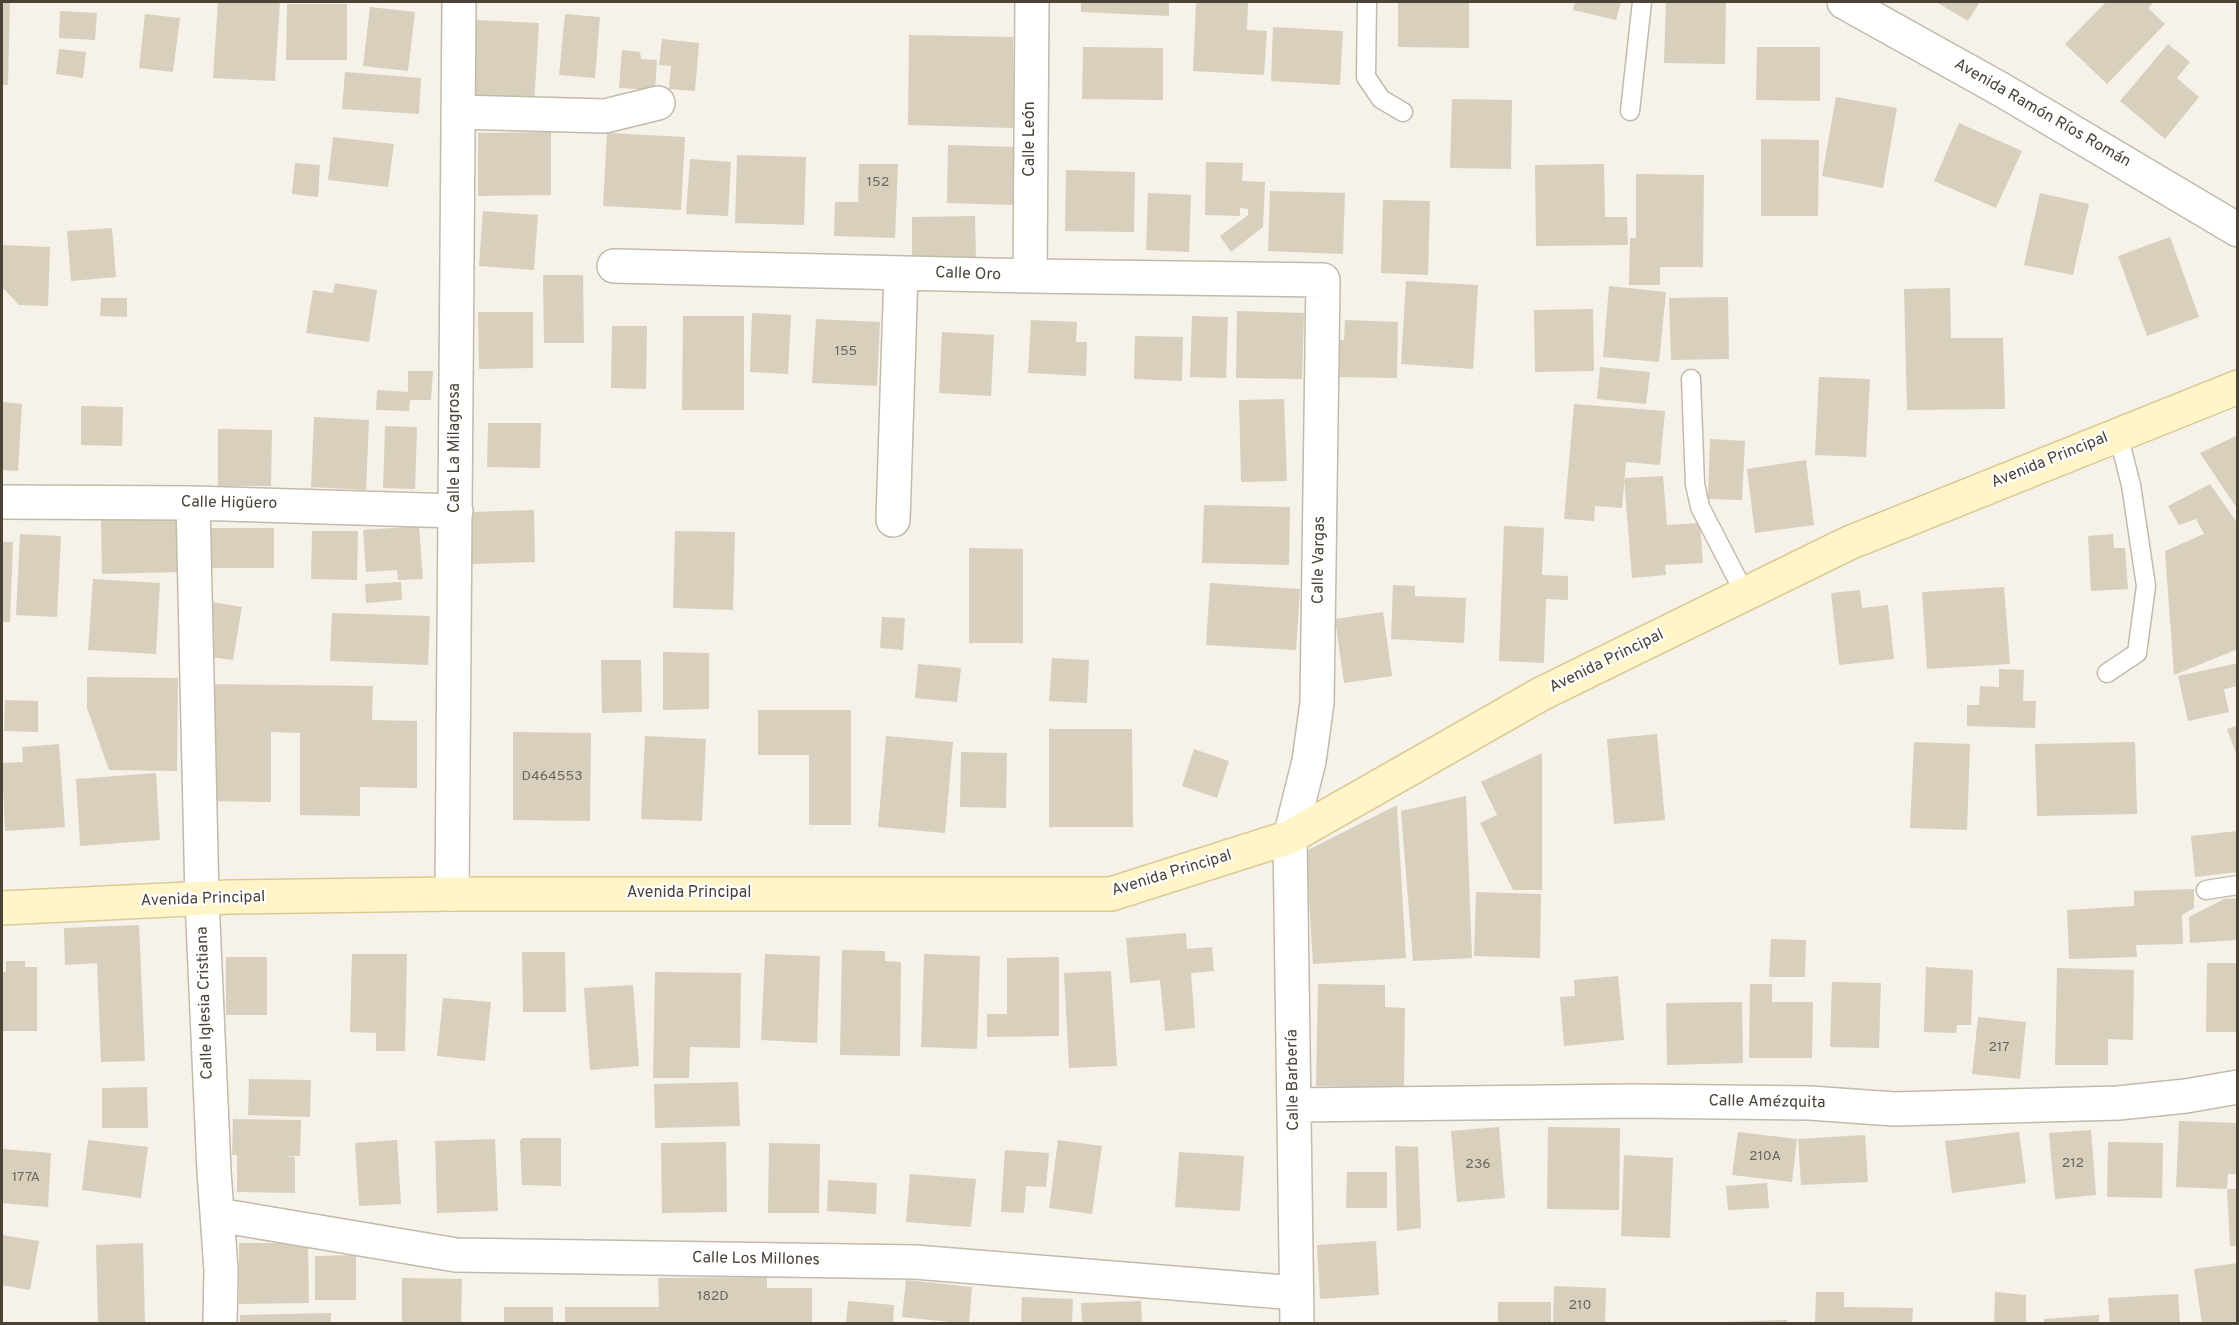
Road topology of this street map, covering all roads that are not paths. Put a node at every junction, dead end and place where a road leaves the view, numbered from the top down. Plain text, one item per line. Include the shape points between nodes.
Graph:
1 (459, 2) edge
2 (1032, 2) edge
3 (1367, 2) edge
4 (1642, 2) edge
5 (1844, 2) edge
6 (658, 103) dead end
7 (1630, 111) dead end
8 (458, 112) junction
9 (1403, 112) dead end
10 (2238, 230) edge
11 (614, 266) dead end
12 (901, 273) junction
13 (1030, 276) junction
14 (1323, 279) joint
15 (1691, 380) dead end
16 (2238, 387) edge
17 (2118, 434) junction
18 (2, 502) edge
19 (193, 503) junction
20 (456, 511) junction
21 (893, 520) dead end
22 (1745, 594) junction
23 (2107, 673) dead end
24 (1290, 837) junction
25 (2238, 885) edge
26 (2206, 890) dead end
27 (452, 894) junction
28 (202, 899) junction
29 (2, 908) edge
30 (2238, 1087) edge
31 (1295, 1105) junction
32 (218, 1215) junction
33 (1297, 1308) edge
34 (220, 1323) edge

1 - 8 street, Calle La Milagrosa
2 - 13 street, Calle León
3 - 9 lane via 1366,78 1381,99
4 - 7 lane
5 - 10 street, Avenida Ramón Ríos Román
6 - 8 street via 605,116
8 - 20 street, Calle La Milagrosa
11 - 12 street, Calle Oro
12 - 13 street, Calle Oro
12 - 21 street
13 - 14 street, Calle Oro
14 - 24 street, Calle Vargas via 1317,703 1309,761
15 - 22 lane via 1695,484 1700,507
16 - 17 street, Avenida Principal
17 - 22 street, Avenida Principal via 1849,543
17 - 23 lane via 2131,485 2146,586 2137,653
18 - 19 street, Calle Higüero
19 - 20 street, Calle Higüero
19 - 28 street, Calle Iglesia Cristiana
20 - 27 street, Calle La Milagrosa
22 - 24 street, Avenida Principal via 1541,694
24 - 27 street, Avenida Principal via 1111,894
24 - 31 street, Calle Barbería
25 - 26 lane
27 - 28 street, Avenida Principal
28 - 29 street, Avenida Principal
28 - 32 street, Calle Iglesia Cristiana
30 - 31 street, Calle Amézquita via 2118,1103 1894,1109 1810,1103 1634,1101
31 - 33 street, Calle Barbería
32 - 33 street, Calle Los Millones via 456,1255 915,1262
32 - 34 street, Calle Iglesia Cristiana

